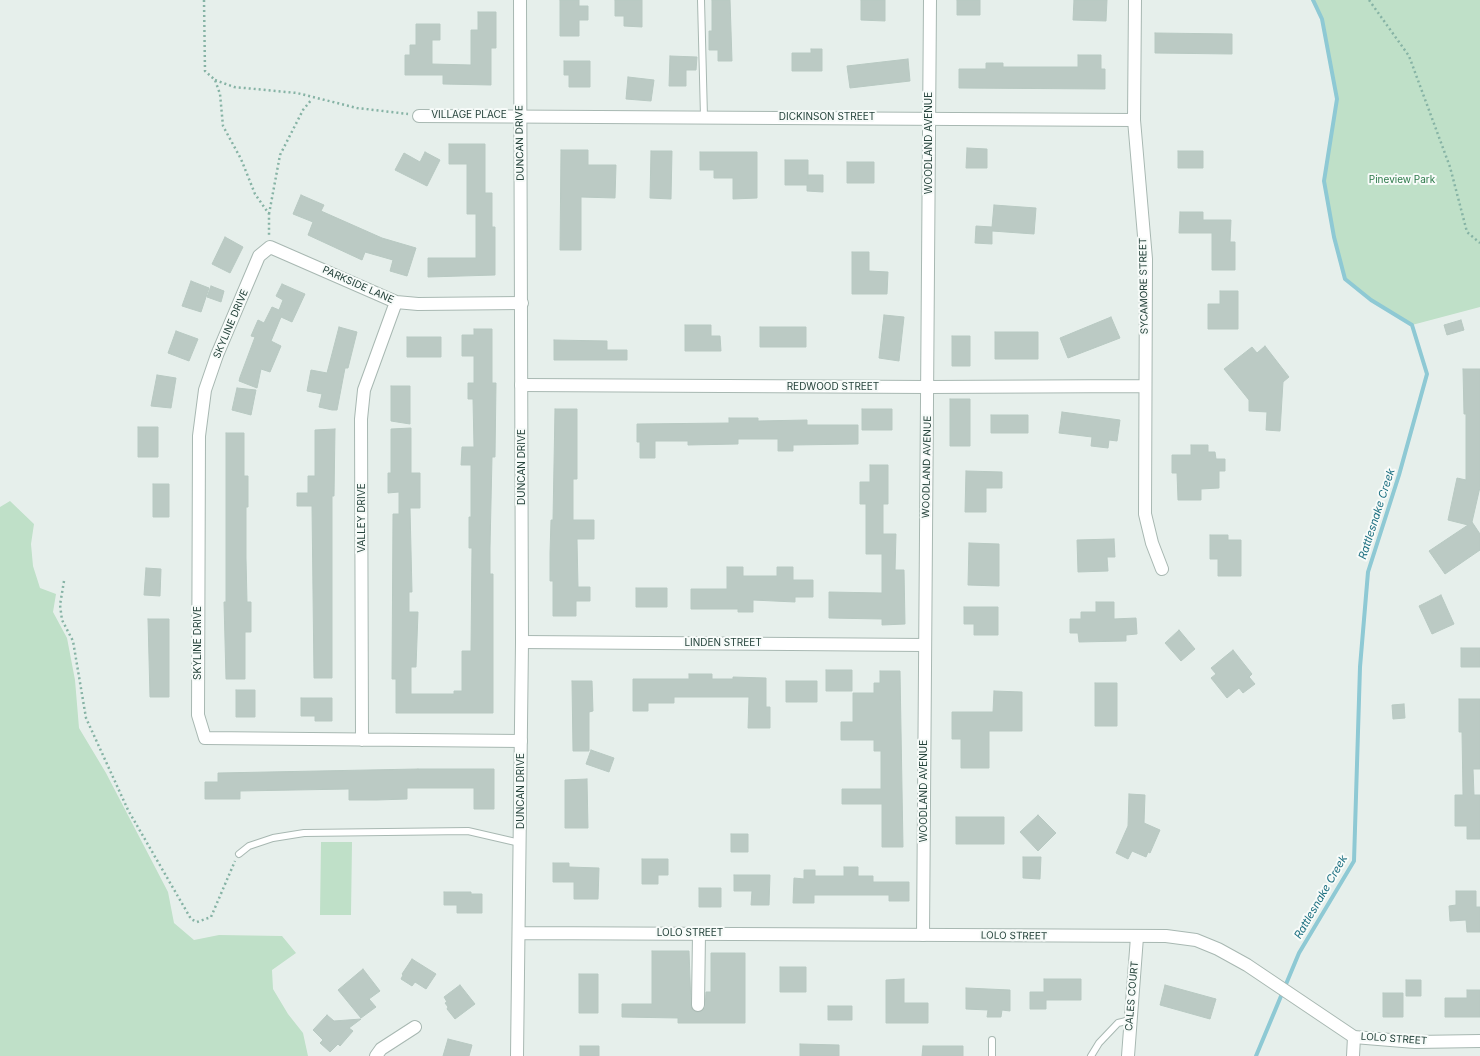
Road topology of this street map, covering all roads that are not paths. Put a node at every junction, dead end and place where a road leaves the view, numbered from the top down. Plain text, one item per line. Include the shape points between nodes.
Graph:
1 (520, 0) edge
2 (701, 0) edge
3 (930, 0) edge
4 (1135, 0) edge
5 (520, 115) junction
6 (419, 116) road end
7 (704, 117) junction
8 (929, 117) junction
9 (1134, 120) junction
10 (270, 247) joint
11 (396, 302) junction
12 (522, 303) junction
13 (522, 385) junction
14 (1145, 386) junction
15 (928, 387) junction
16 (1162, 569) dead end
17 (522, 642) junction
18 (925, 644) junction
19 (362, 740) junction
20 (521, 741) junction
21 (520, 843) junction
22 (239, 854) road end
23 (519, 933) junction
24 (699, 933) junction
25 (923, 935) junction
26 (1137, 937) junction
27 (698, 1005) dead end
28 (1130, 1020) junction
29 (416, 1027) dead end
30 (1354, 1037) junction
31 (992, 1040) dead end
32 (1480, 1041) edge
33 (376, 1056) edge
34 (517, 1056) edge
35 (992, 1056) edge
36 (1091, 1056) edge
37 (1128, 1056) edge
38 (1352, 1056) edge

1 - 5 street, DUNCAN DRIVE
2 - 7 lane
3 - 8 street, WOODLAND AVENUE
4 - 9 street, SYCAMORE STREET
5 - 6 street, VILLAGE PLACE
5 - 7 street, DICKINSON STREET
5 - 12 street, DUNCAN DRIVE
7 - 8 street, DICKINSON STREET
8 - 9 street, DICKINSON STREET
8 - 15 street, WOODLAND AVENUE
9 - 14 street, SYCAMORE STREET via 1146,259
10 - 11 street, PARKSIDE LANE
10 - 19 street, SKYLINE DRIVE via 259,256 205,390 198,436 198,715 205,738
11 - 12 street, PARKSIDE LANE
11 - 19 street, VALLEY DRIVE via 364,390 361,419
12 - 13 street, DUNCAN DRIVE
13 - 15 street, REDWOOD STREET
13 - 17 street, DUNCAN DRIVE
14 - 15 street, REDWOOD STREET
14 - 16 street, SYCAMORE STREET via 1145,514
15 - 18 street, WOODLAND AVENUE
17 - 18 street, LINDEN STREET
17 - 20 street, DUNCAN DRIVE
18 - 25 street, WOODLAND AVENUE
19 - 20 street, SKYLINE DRIVE
20 - 21 street, DUNCAN DRIVE
21 - 22 lane via 468,831 304,833 274,838 249,846
21 - 23 street, DUNCAN DRIVE
23 - 24 street, LOLO STREET
23 - 34 street, DUNCAN DRIVE
24 - 25 street, LOLO STREET
24 - 27 street
25 - 26 street, LOLO STREET
26 - 28 street, CALES COURT
26 - 30 street, LOLO STREET via 1166,936 1196,940 1218,949 1247,965
28 - 36 lane via 1118,1023 1099,1043
28 - 37 street, CALES COURT
29 - 33 street via 382,1049
30 - 32 street, LOLO STREET via 1416,1042
30 - 38 street
31 - 35 lane

